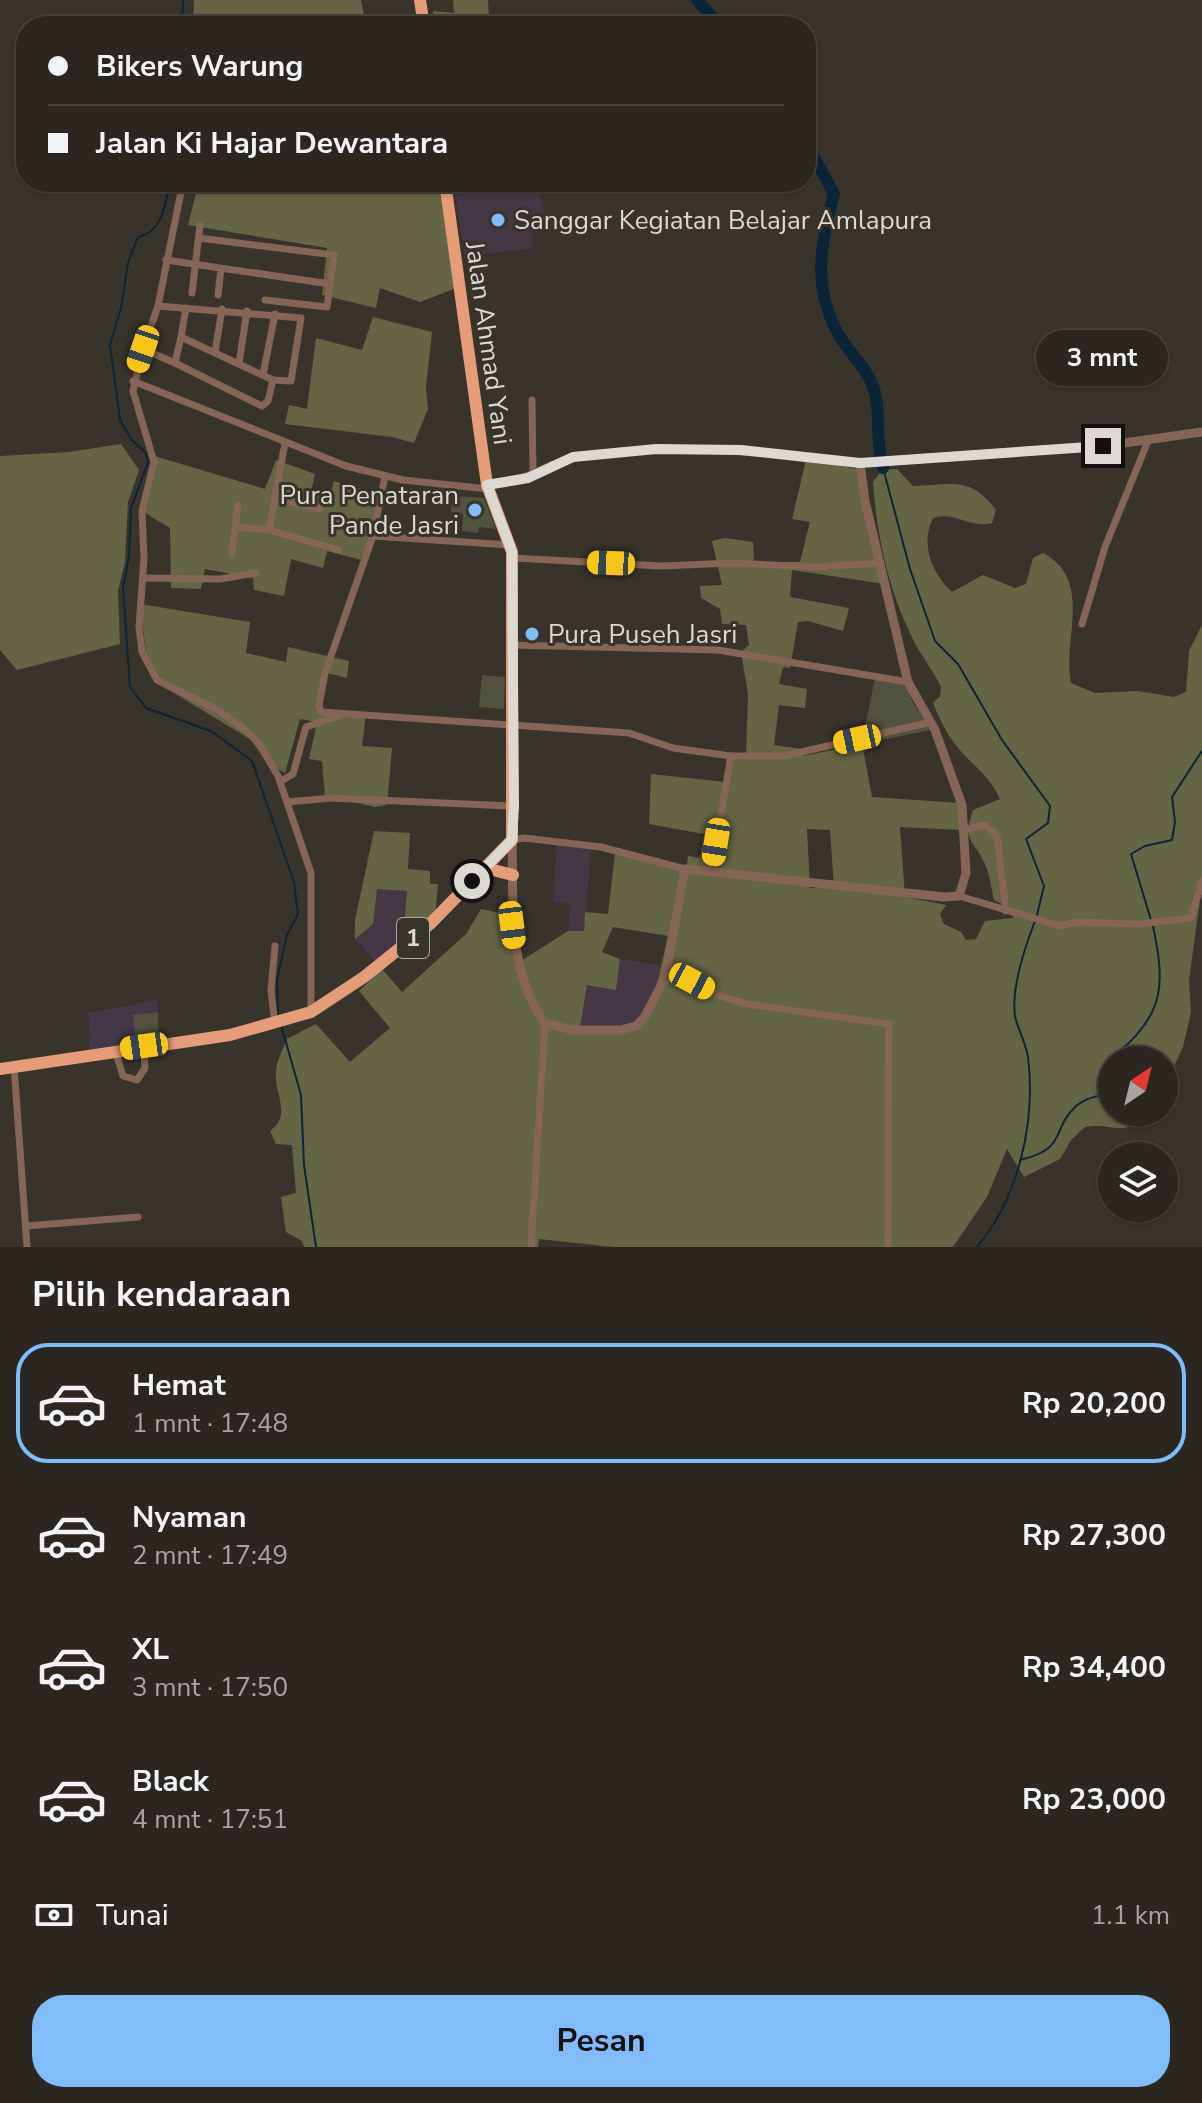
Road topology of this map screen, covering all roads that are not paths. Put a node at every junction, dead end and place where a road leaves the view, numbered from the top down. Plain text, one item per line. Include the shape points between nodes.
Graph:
1 (181, 192) edge
2 (446, 192) edge
3 (200, 225) dead end
4 (199, 238) junction
5 (166, 260) junction
6 (195, 265) junction
7 (221, 269) junction
8 (330, 284) junction
9 (192, 293) dead end
10 (218, 295) dead end
11 (265, 300) dead end
12 (158, 306) junction
13 (186, 308) junction
14 (222, 309) junction
15 (247, 311) junction
16 (275, 314) junction
17 (181, 337) junction
18 (143, 349) junction
19 (215, 352) junction
20 (175, 363) junction
21 (239, 363) junction
22 (263, 375) junction
23 (273, 380) junction
24 (133, 381) junction
25 (532, 400) dead end
26 (1202, 432) edge
27 (1148, 441) junction
28 (285, 443) junction
29 (865, 463) junction
30 (533, 475) junction
31 (385, 476) junction
32 (488, 487) junction
33 (275, 498) junction
34 (238, 505) dead end
35 (320, 509) dead end
36 (235, 527) junction
37 (269, 530) junction
38 (373, 536) junction
39 (339, 550) dead end
40 (512, 551) junction
41 (232, 553) dead end
42 (881, 563) junction
43 (255, 573) dead end
44 (143, 578) junction
45 (1082, 624) dead end
46 (511, 645) junction
47 (908, 682) junction
48 (344, 714) junction
49 (931, 722) junction
50 (512, 723) junction
51 (731, 756) junction
52 (281, 781) junction
53 (288, 802) junction
54 (514, 806) junction
55 (963, 830) junction
56 (512, 840) junction
57 (485, 868) junction
58 (685, 869) junction
59 (711, 872) junction
60 (513, 875) junction
61 (1202, 881) edge
62 (959, 896) junction
63 (1006, 911) junction
64 (275, 946) dead end
65 (667, 968) junction
66 (305, 1014) junction
67 (545, 1023) junction
68 (277, 1024) junction
69 (144, 1046) junction
70 (115, 1050) junction
71 (14, 1066) junction
72 (0, 1069) edge
73 (138, 1217) dead end
74 (26, 1226) junction
75 (27, 1247) edge
76 (531, 1247) edge
77 (888, 1247) edge

1 - 5 street
2 - 32 highway, Jalan Ahmad Yani
3 - 4 street
4 - 6 street
4 - 8 street via 334,255
5 - 6 street
5 - 12 street
6 - 7 street
6 - 9 street
7 - 8 street
7 - 10 street
8 - 11 street via 327,307
12 - 13 street
12 - 18 street
13 - 14 street
13 - 17 street
14 - 15 street
14 - 19 street
15 - 16 street
15 - 21 street
16 - 22 street
16 - 23 street via 303,320 293,378
17 - 19 street
17 - 20 street
18 - 20 street
18 - 24 street
19 - 21 street
20 - 23 street via 262,406
21 - 22 street
22 - 23 street
24 - 28 street
24 - 44 street via 154,462 142,511
25 - 30 street
26 - 27 street
27 - 29 street
27 - 45 street via 1105,547
28 - 31 street
28 - 33 street
29 - 30 street via 741,450 656,449 573,457
29 - 42 street via 865,501
30 - 32 street
31 - 32 street
31 - 38 street
32 - 40 highway, Jalan Ahmad Yani
33 - 35 street
33 - 37 street
34 - 36 street
36 - 37 street
36 - 41 street
37 - 39 street
38 - 40 street
38 - 48 street via 351,591 319,705 321,712
40 - 42 street via 650,566
40 - 46 highway, Jalan Ahmad Yani
42 - 47 street
43 - 44 street via 220,579
44 - 52 street via 139,627 153,676 243,728 268,755
46 - 47 street via 718,650
46 - 50 highway, Jalan Ahmad Yani
47 - 49 street
48 - 50 street
48 - 52 street via 306,727 293,775
49 - 51 street via 784,756
49 - 55 street via 960,796
50 - 51 street via 629,733 655,745
50 - 54 highway, Jalan Ahmad Yani
51 - 59 street
52 - 53 street
53 - 54 street via 331,798
53 - 66 street via 311,873
54 - 56 highway, Jalan Ahmad Yani
55 - 62 street via 966,873
55 - 63 street via 985,825 997,836
56 - 57 highway, 1
56 - 58 street via 601,847
56 - 60 street
57 - 60 highway
57 - 66 highway, 1 via 430,924 364,977
58 - 59 street
58 - 65 street
59 - 62 street
60 - 67 street via 517,957 529,996
61 - 63 street via 1191,918 1060,926
62 - 63 street
64 - 68 street via 271,990
65 - 67 street via 656,1000 636,1026 582,1030
65 - 77 street via 746,1004 889,1024
66 - 68 highway, 1
67 - 76 street
68 - 69 highway, 1
69 - 70 highway, 1
69 - 70 street via 145,1068 137,1080 123,1076
70 - 71 highway, 1
71 - 72 highway, 1
71 - 74 street
73 - 74 street
74 - 75 street

